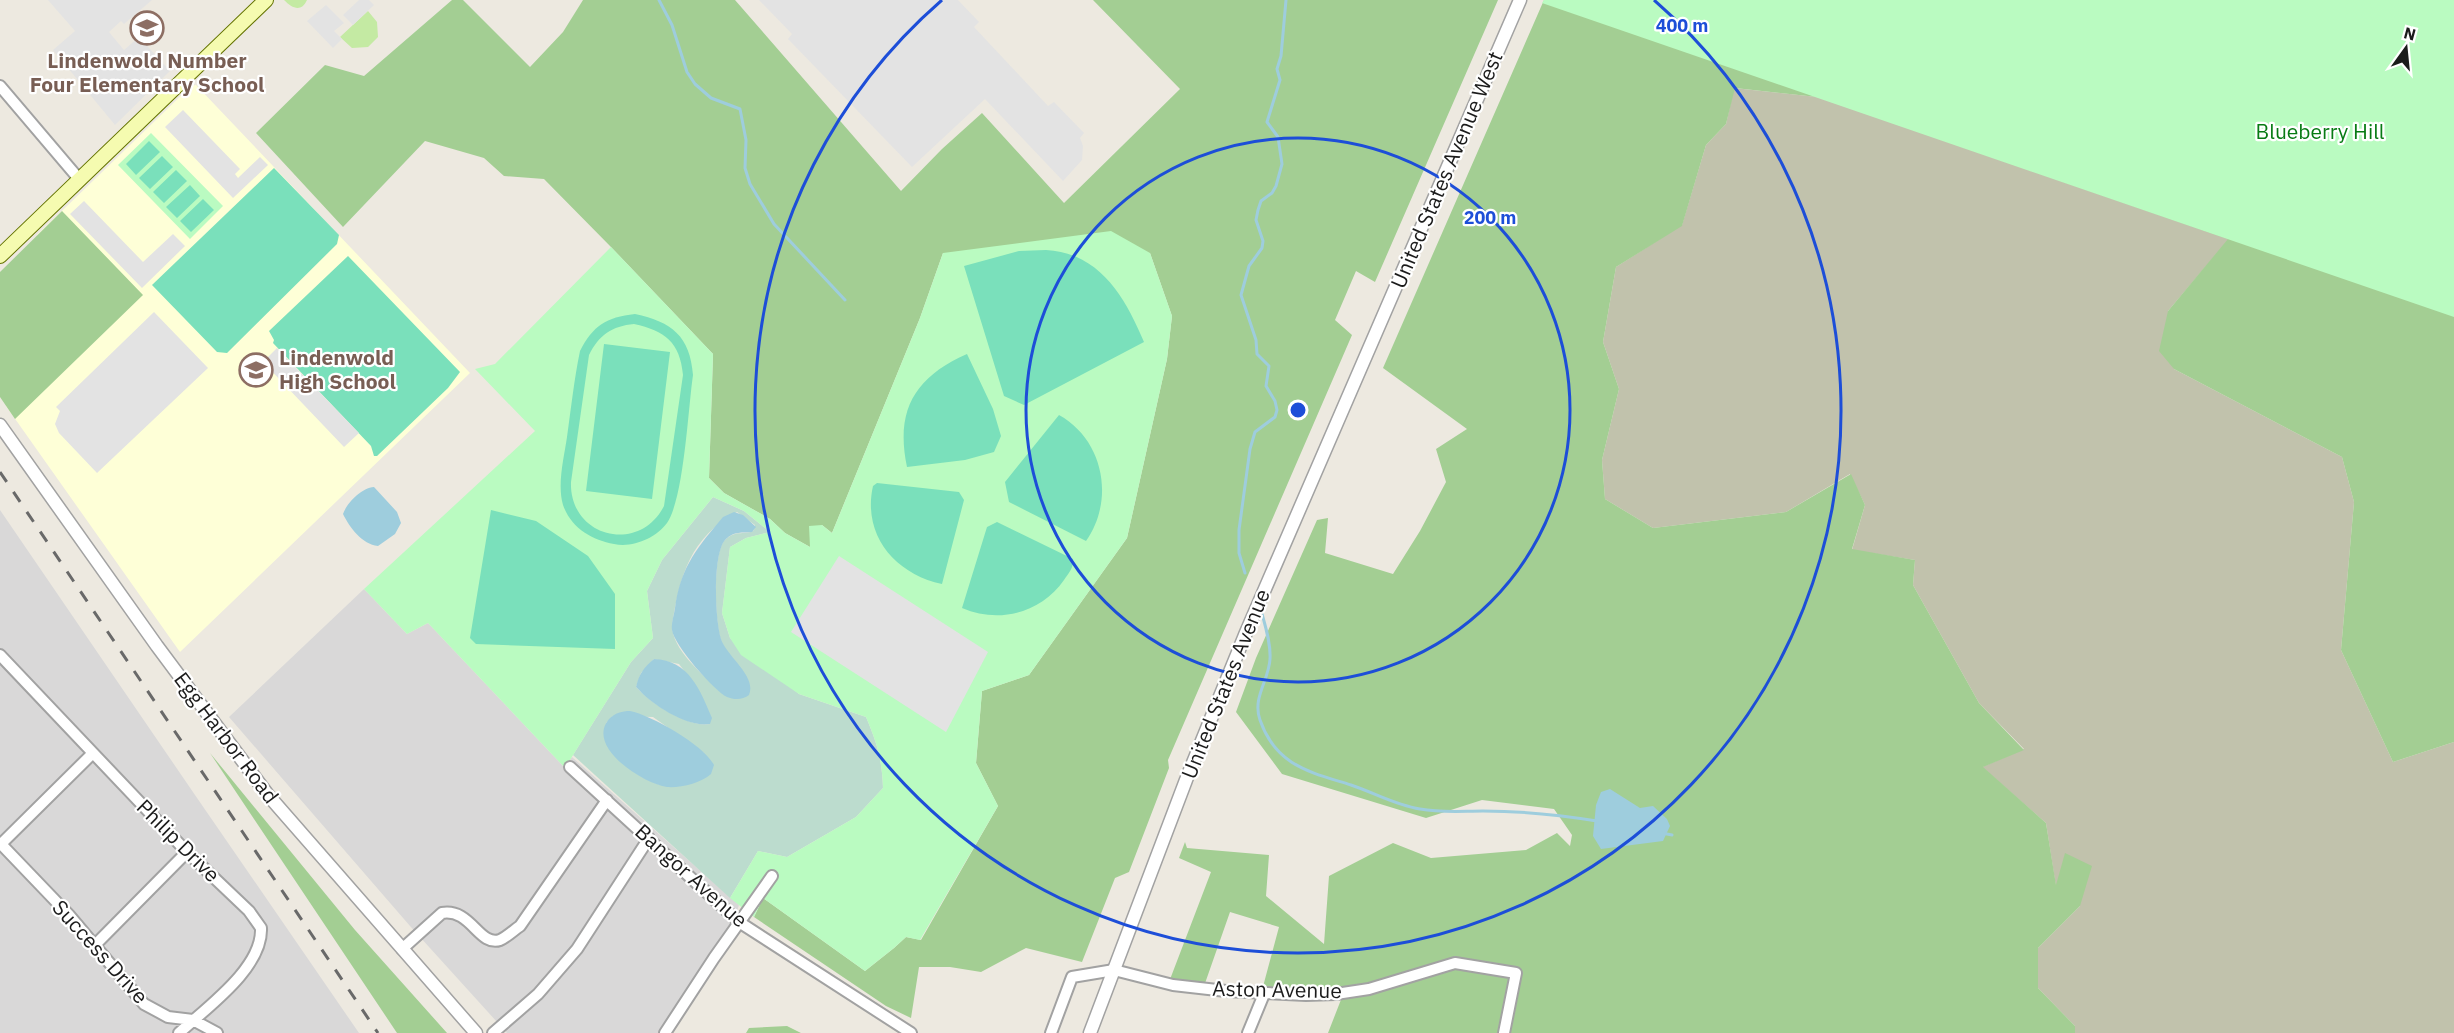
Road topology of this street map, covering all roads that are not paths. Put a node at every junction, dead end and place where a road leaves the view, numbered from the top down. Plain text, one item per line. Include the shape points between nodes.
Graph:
1 (266, 0) edge
2 (1520, 0) edge
3 (0, 86) edge
4 (79, 179) junction
5 (1, 253) edge
6 (1373, 339) joint
7 (1, 426) edge
8 (0, 655) edge
9 (9, 665) junction
10 (0, 673) edge
11 (93, 753) junction
12 (570, 767) dead end
13 (607, 800) junction
14 (649, 838) junction
15 (0, 843) edge
16 (187, 852) junction
17 (772, 876) dead end
18 (739, 922) junction
19 (94, 946) junction
20 (402, 949) junction
21 (1114, 970) junction
22 (1264, 994) junction
23 (193, 1020) junction
24 (179, 1033) edge
25 (217, 1033) edge
26 (476, 1033) edge
27 (493, 1033) edge
28 (665, 1033) edge
29 (911, 1033) edge
30 (1051, 1033) edge
31 (1090, 1033) edge
32 (1248, 1033) edge
33 (1504, 1033) edge

1 - 4 main road
2 - 6 street, United States Avenue West
3 - 4 street
4 - 5 main road
6 - 21 street, United States Avenue via 1245,635
7 - 20 street, Egg Harbor Road via 267,795
8 - 9 street, Philip Drive
9 - 10 street
9 - 11 street, Philip Drive
11 - 15 street
11 - 16 street, Philip Drive
12 - 13 street, Bangor Avenue
13 - 14 street, Bangor Avenue
13 - 20 street via 520,926 494,941 486,939 461,915 442,913
14 - 18 street, Bangor Avenue
14 - 27 street via 577,949 538,994
15 - 19 street, Success Drive
16 - 19 street
16 - 23 street, Philip Drive via 249,911 261,928 262,937 257,954 242,974
17 - 18 street
18 - 28 street
18 - 29 street, Bangor Avenue
19 - 23 street, Success Drive via 144,1004 168,1017
20 - 26 street, Egg Harbor Road
21 - 22 street, Aston Avenue via 1173,985
21 - 30 street, Aston Avenue via 1072,976
21 - 31 street, United States Avenue
22 - 32 street
22 - 33 street, Aston Avenue via 1336,994 1369,989 1455,963 1516,973
23 - 24 street, Philip Drive
23 - 25 street, Success Drive

